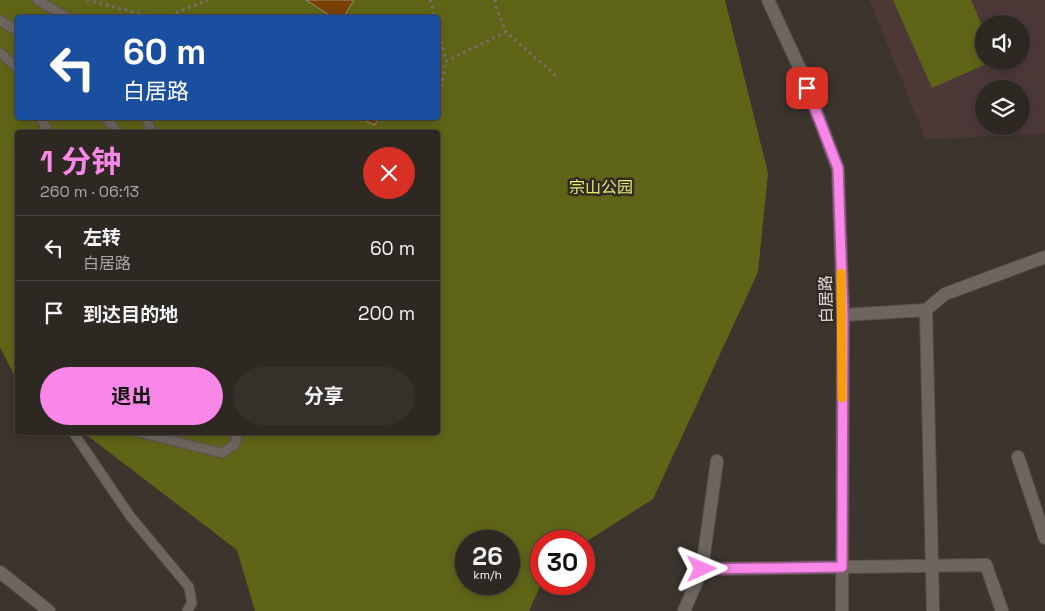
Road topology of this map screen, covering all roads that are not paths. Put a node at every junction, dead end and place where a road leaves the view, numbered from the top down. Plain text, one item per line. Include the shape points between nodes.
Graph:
1 (37, 0) edge
2 (768, 0) edge
3 (64, 15) edge
4 (0, 20) edge
5 (15, 30) edge
6 (0, 53) edge
7 (15, 66) edge
8 (108, 120) edge
9 (115, 130) edge
10 (1045, 258) edge
11 (926, 310) junction
12 (843, 315) junction
13 (75, 435) edge
14 (150, 435) edge
15 (234, 435) edge
16 (1018, 457) dead end
17 (717, 461) dead end
18 (1045, 538) edge
19 (933, 566) junction
20 (842, 567) junction
21 (702, 569) junction
22 (0, 572) edge
23 (49, 611) edge
24 (187, 611) edge
25 (684, 611) edge
26 (842, 611) edge
27 (933, 611) edge
28 (1002, 611) edge

1 - 3 lane
2 - 12 street, 白居路 via 801,71 838,168
4 - 5 lane
6 - 7 lane
8 - 9 lane
10 - 11 street via 945,294
11 - 12 street
11 - 19 street
12 - 20 street, 白居路
13 - 24 lane via 130,516 188,586 192,603
14 - 15 lane via 222,453 235,444
16 - 18 street
17 - 21 street
19 - 20 street
19 - 27 street
19 - 28 street via 986,565
20 - 21 street
20 - 26 street, 白居路
21 - 25 street
22 - 23 street

